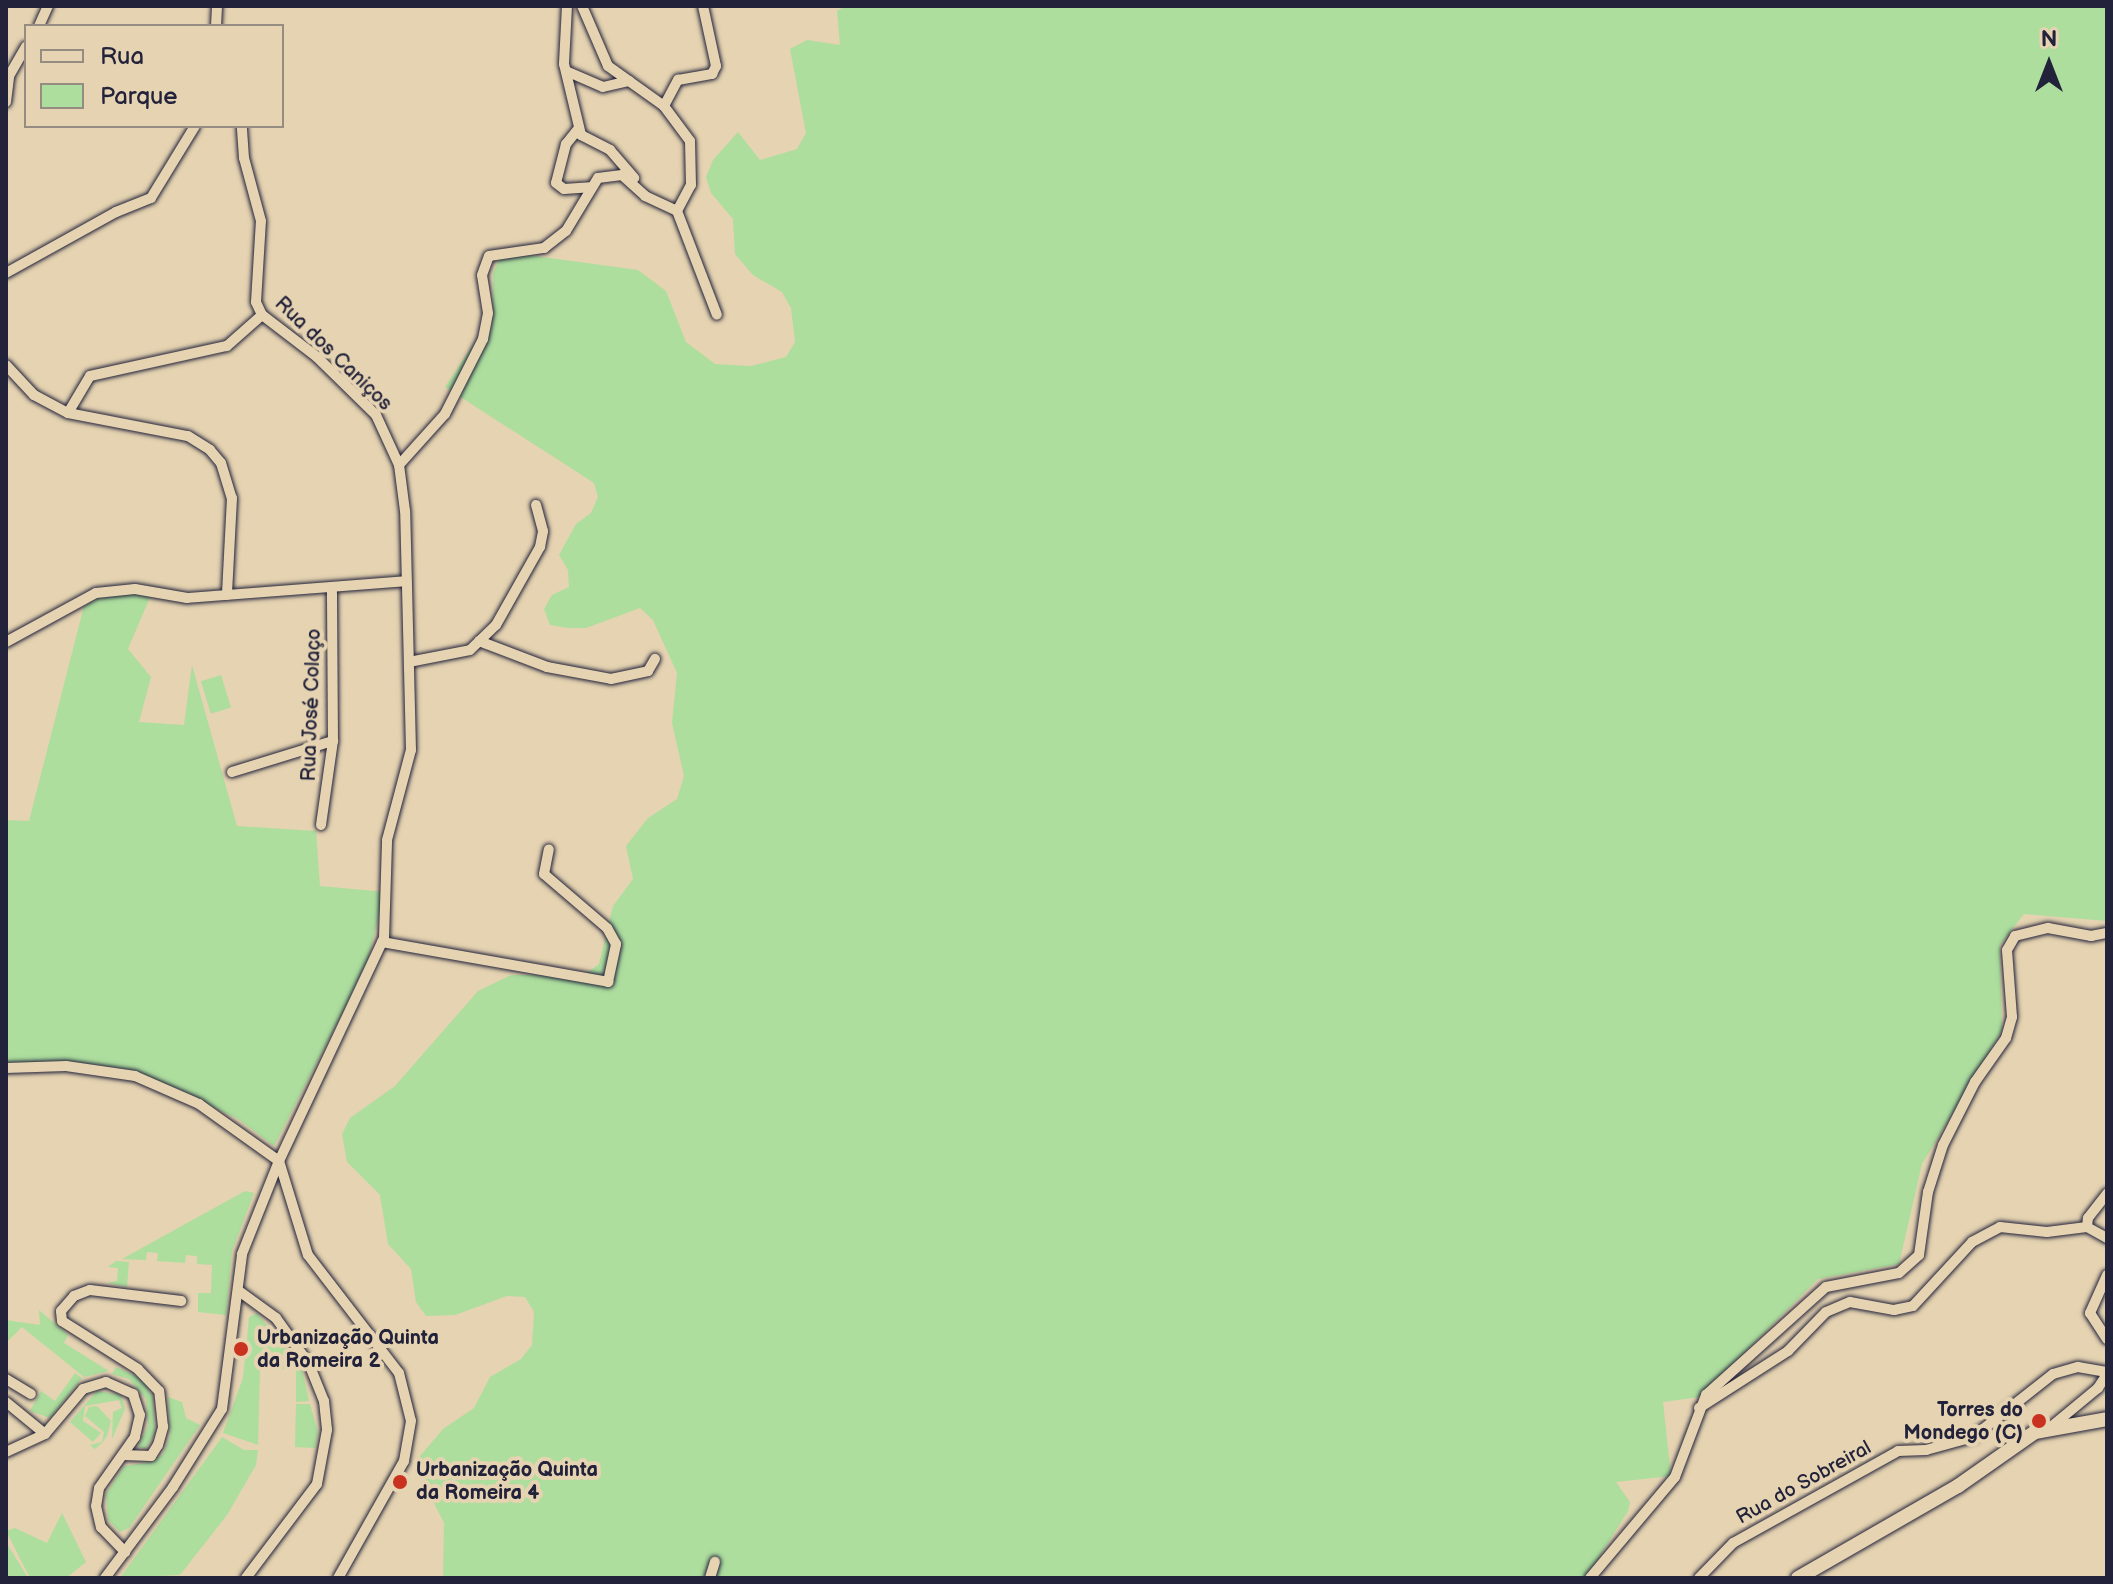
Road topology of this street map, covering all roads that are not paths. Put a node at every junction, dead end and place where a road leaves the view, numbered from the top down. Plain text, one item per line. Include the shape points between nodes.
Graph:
1 (567, 6) edge
2 (582, 6) edge
3 (703, 6) edge
4 (24, 50) edge
5 (566, 71) junction
6 (7, 73) edge
7 (629, 81) junction
8 (6, 102) edge
9 (664, 106) junction
10 (194, 128) edge
11 (242, 128) edge
12 (579, 128) junction
13 (636, 183) junction
14 (590, 187) junction
15 (677, 211) junction
16 (6, 273) edge
17 (262, 315) junction
18 (717, 315) dead end
19 (6, 365) edge
20 (68, 413) junction
21 (399, 465) junction
22 (536, 505) dead end
23 (406, 581) junction
24 (332, 587) junction
25 (227, 595) junction
26 (479, 641) junction
27 (6, 642) edge
28 (655, 659) dead end
29 (409, 662) junction
30 (333, 741) junction
31 (232, 772) dead end
32 (321, 825) dead end
33 (549, 849) dead end
34 (2107, 933) edge
35 (382, 942) junction
36 (6, 1068) edge
37 (279, 1161) junction
38 (2107, 1194) edge
39 (2087, 1227) junction
40 (2107, 1238) edge
41 (2107, 1275) edge
42 (239, 1291) junction
43 (181, 1301) dead end
44 (2107, 1339) edge
45 (2107, 1373) edge
46 (6, 1379) edge
47 (31, 1394) dead end
48 (6, 1402) edge
49 (1699, 1408) junction
50 (2107, 1419) edge
51 (2052, 1426) junction
52 (45, 1434) junction
53 (6, 1452) edge
54 (123, 1455) junction
55 (125, 1552) junction
56 (715, 1562) dead end
57 (105, 1578) edge
58 (246, 1578) edge
59 (338, 1578) edge
60 (710, 1578) edge
61 (1590, 1578) edge
62 (1699, 1578) edge
63 (1798, 1578) edge

1 - 5 street
2 - 7 street via 608,66
3 - 9 street via 716,66 712,74 678,80
4 - 6 street
5 - 7 street via 603,87
5 - 12 street
6 - 8 street
7 - 9 street
9 - 15 street via 690,141 691,185
10 - 16 street via 151,198
11 - 17 street, Rua dos Caniços via 244,158 261,221 254,284
12 - 13 street via 584,139 621,159
12 - 14 street via 563,151 556,183 564,189
13 - 14 street via 612,174
13 - 15 street via 645,196
14 - 21 street via 566,231 544,248 489,256 482,275 488,313 483,339 445,414
15 - 18 street
17 - 20 street via 227,346 90,376
17 - 21 street, Rua dos Caniços via 317,357 376,415
19 - 20 street via 34,395
20 - 25 street via 188,436 221,463 232,498
21 - 23 street
22 - 26 street via 543,531 528,577
23 - 24 street
23 - 29 street
24 - 25 street
24 - 30 street, Rua José Colaço
25 - 27 street via 187,598 135,589 96,593
26 - 28 street via 547,667 611,679 648,671
26 - 29 street via 470,650
29 - 35 street via 411,750 387,840
30 - 31 street
30 - 32 street, Rua José Colaço
33 - 35 street via 544,874 607,928 616,944 608,982
34 - 49 street via 2091,936 2048,928 2015,936 2007,950 2012,1017 2006,1038 1975,1082 1943,1145 1928,1192 1919,1255 1899,1273 1826,1287 1706,1395
35 - 37 street
36 - 37 street via 66,1066 148,1081 199,1104
37 - 42 street via 242,1254
37 - 59 street via 308,1255 399,1373 411,1421 404,1461
38 - 39 street
39 - 40 street
39 - 49 street via 2047,1232 2000,1227 1972,1242 1913,1306 1894,1310 1850,1302 1826,1312 1788,1351
41 - 44 street via 2090,1313
42 - 55 street via 222,1409
42 - 58 street via 276,1318 309,1364 324,1401 327,1430 317,1484
43 - 54 street via 90,1290 74,1296 61,1311 62,1321 138,1369 159,1391 163,1427 158,1445 151,1456
45 - 51 street via 2098,1388
45 - 62 street, Rua do Sobreiral via 2078,1367 2053,1374 1973,1437 1926,1450 1898,1451 1733,1543
46 - 47 street
48 - 52 street
49 - 61 street via 1675,1477
50 - 51 main road
51 - 63 main road via 2024,1438 1893,1526
52 - 53 street
52 - 54 street via 83,1389 106,1382 121,1385 133,1394 140,1415 135,1437
54 - 55 street via 99,1488 96,1506 101,1527
55 - 57 street
56 - 60 street

